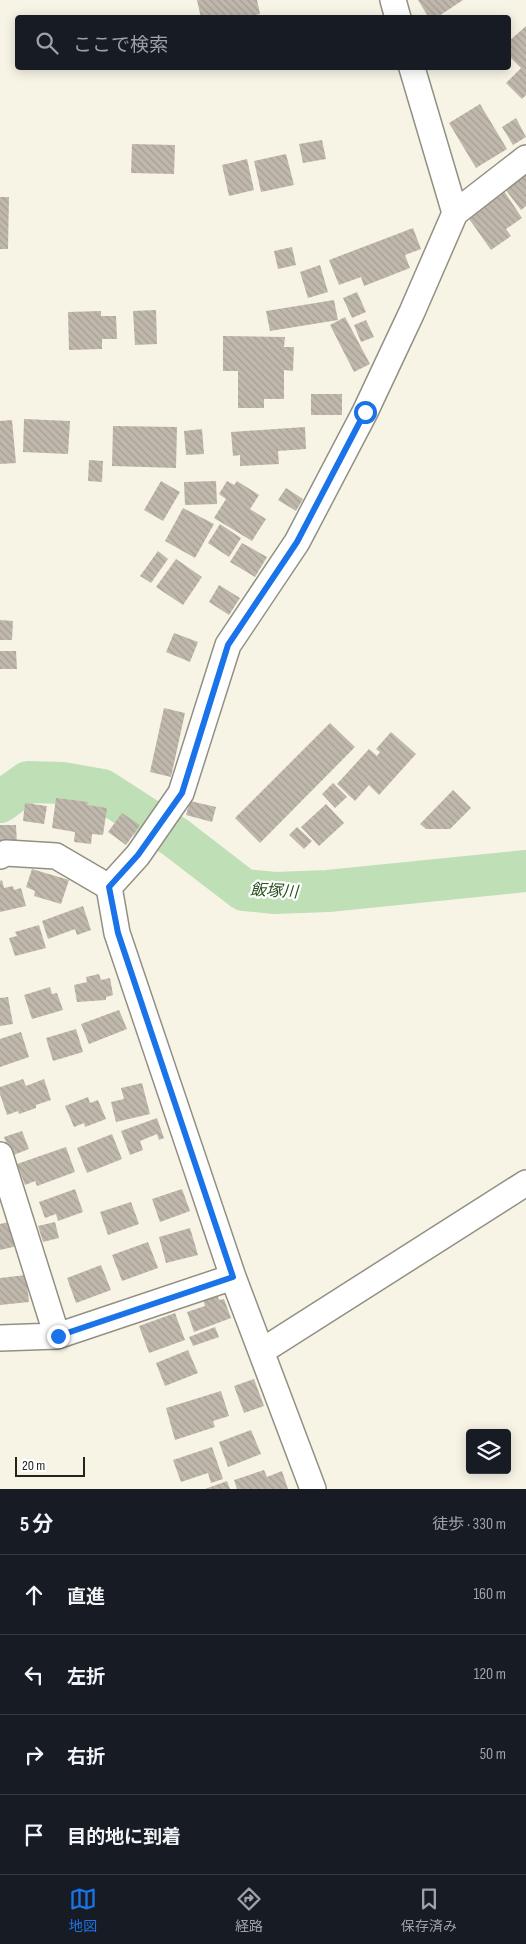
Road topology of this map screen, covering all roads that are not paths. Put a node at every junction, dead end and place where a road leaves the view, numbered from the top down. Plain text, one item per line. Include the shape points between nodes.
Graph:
1 (393, 0) edge
2 (397, 15) edge
3 (413, 70) edge
4 (526, 158) edge
5 (455, 213) junction
6 (0, 856) edge
7 (109, 887) junction
8 (0, 1155) edge
9 (526, 1183) edge
10 (233, 1277) junction
11 (58, 1336) junction
12 (0, 1338) edge
13 (262, 1350) junction
14 (314, 1489) edge

1 - 2 street
3 - 5 street
4 - 5 street
5 - 7 street via 373,395 297,542 228,645 182,793 138,855
6 - 7 street via 6,853 56,856
7 - 10 street via 118,933
8 - 11 street
9 - 13 street
10 - 11 street
10 - 13 street
11 - 12 street
13 - 14 street

